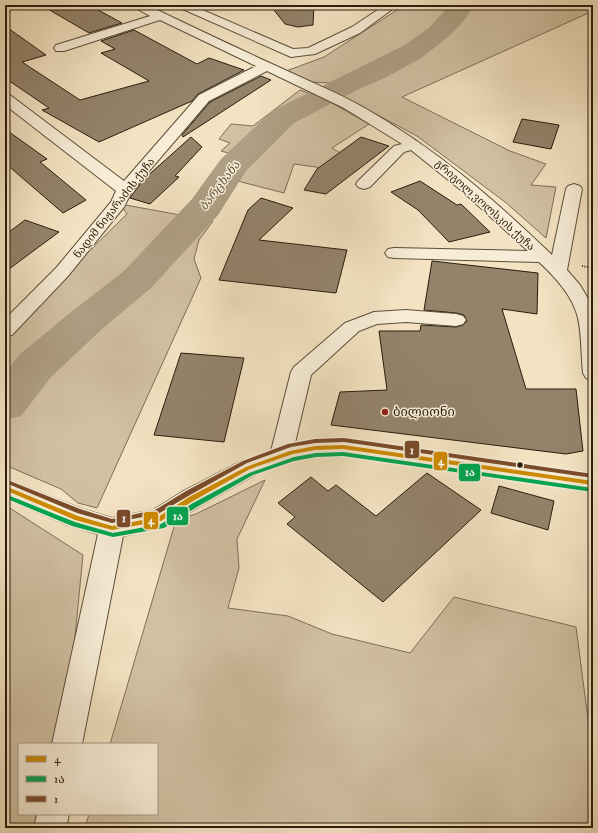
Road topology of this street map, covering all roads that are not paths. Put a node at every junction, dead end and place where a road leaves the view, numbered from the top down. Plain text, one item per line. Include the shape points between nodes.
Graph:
1 (138, 5) edge
2 (182, 5) edge
3 (385, 5) edge
4 (161, 16) junction
5 (60, 48) dead end
6 (267, 66) junction
7 (5, 98) edge
8 (414, 145) junction
9 (364, 184) dead end
10 (574, 189) dead end
11 (125, 190) junction
12 (394, 253) dead end
13 (544, 257) junction
14 (558, 271) junction
15 (456, 320) dead end
16 (5, 330) edge
17 (593, 373) edge
18 (281, 456) junction
19 (593, 483) edge
20 (5, 488) edge
21 (112, 528) junction
22 (68, 743) edge
23 (53, 815) edge
24 (50, 828) edge

1 - 4 street, გრიგოლ ვოლსკის ქუჩა
2 - 3 street via 291,53 311,51 349,34 385,10
4 - 5 street
4 - 6 street, გრიგოლ ვოლსკის ქუჩა
6 - 8 street, გრიგოლ ვოლსკის ქუჩა via 306,83 376,120
6 - 11 street, ნადიმ ნიჟარაძის ქუჩა via 204,98
7 - 11 street
8 - 9 street via 399,149
8 - 13 street, გრიგოლ ვოლსკის ქუჩა via 489,205
10 - 14 street
11 - 16 street, ნადიმ ნიჟარაძის ქუჩა via 109,216 62,272
12 - 13 street
13 - 14 street, გრიგოლ ვოლსკის ქუჩა
14 - 17 street, გრიგოლ ვოლსკის ქუჩა via 576,292 587,314
15 - 18 street via 406,316 374,318 352,327 301,372
18 - 19 street via 307,449 343,448
18 - 21 street via 248,468 159,519
20 - 21 street via 77,518
21 - 22 street
23 - 24 street

